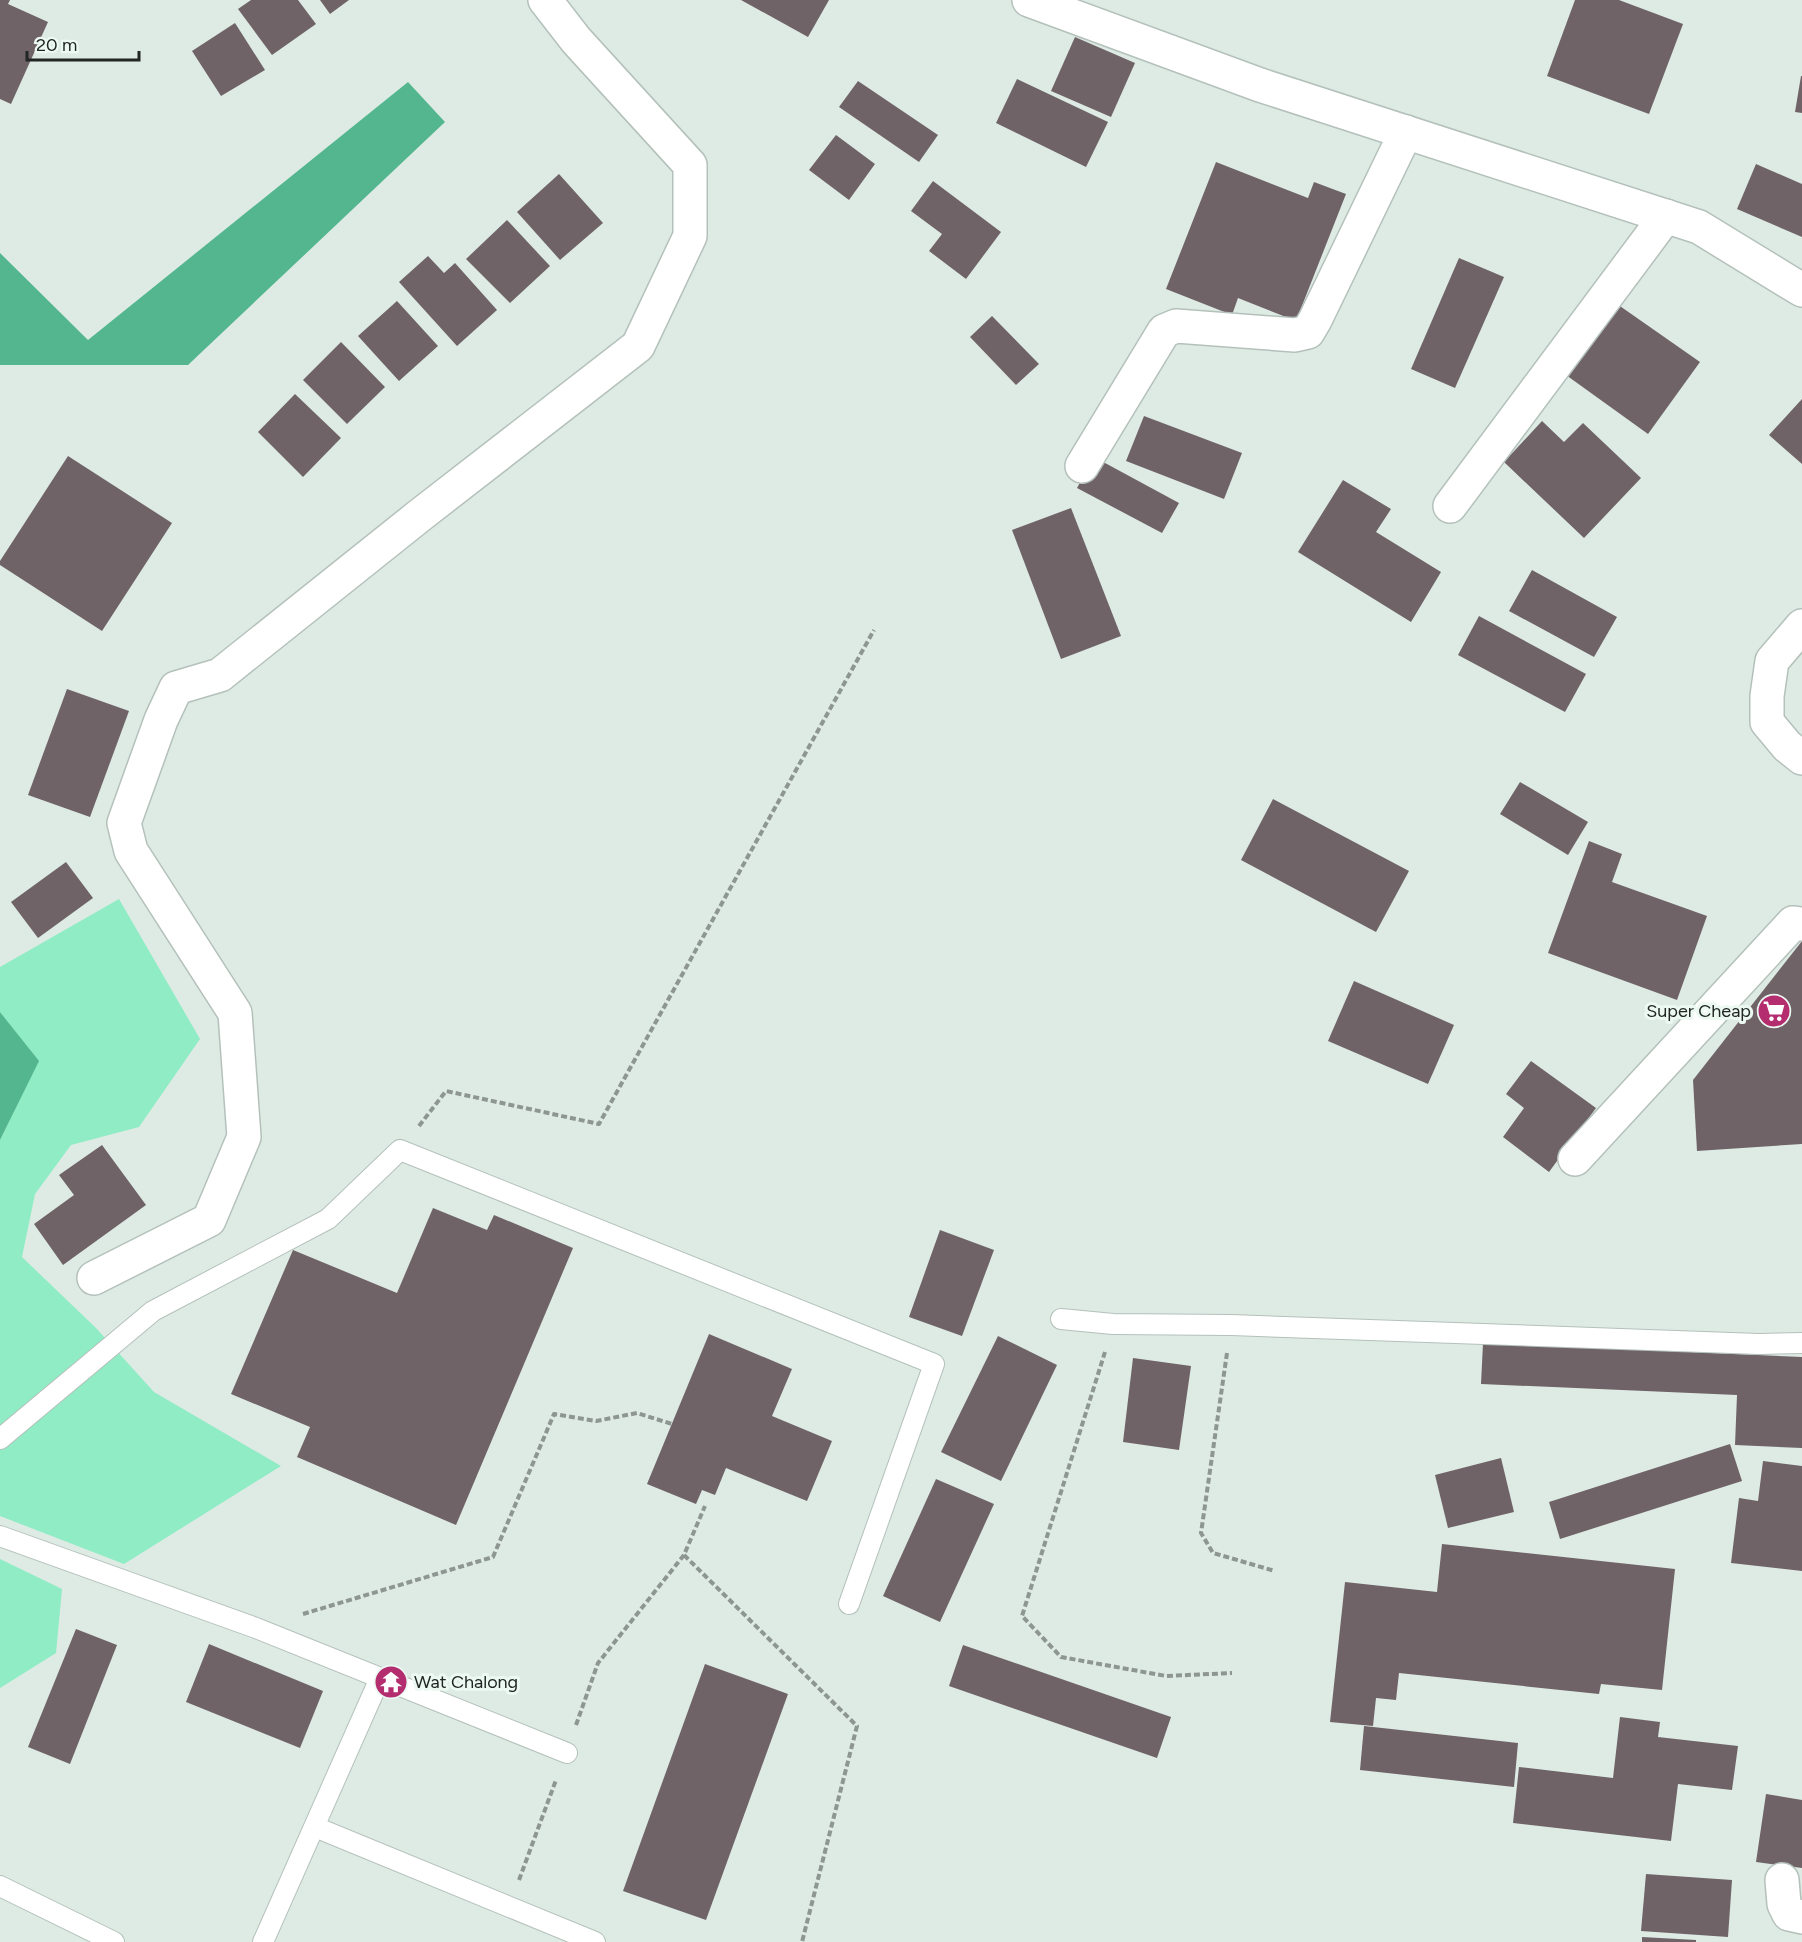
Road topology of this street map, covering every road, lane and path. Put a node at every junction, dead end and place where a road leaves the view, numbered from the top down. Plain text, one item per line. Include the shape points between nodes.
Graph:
1 (545, 0) edge
2 (1029, 0) edge
3 (1406, 132) junction
4 (1666, 216) junction
5 (1802, 290) edge
6 (1082, 465) dead end
7 (1450, 506) dead end
8 (1802, 626) edge
9 (874, 630) dead end
10 (1802, 758) edge
11 (1802, 924) edge
12 (400, 1150) junction
13 (1575, 1159) dead end
14 (94, 1278) dead end
15 (1061, 1319) dead end
16 (1113, 1324) junction
17 (1231, 1325) junction
18 (1802, 1343) edge
19 (672, 1424) dead end
20 (0, 1438) edge
21 (705, 1506) dead end
22 (0, 1536) edge
23 (684, 1555) junction
24 (1275, 1571) dead end
25 (849, 1604) dead end
26 (256, 1628) junction
27 (1232, 1673) dead end
28 (380, 1678) junction
29 (567, 1753) junction
30 (315, 1827) junction
31 (1782, 1880) dead end
32 (0, 1886) edge
33 (509, 1906) junction
34 (1802, 1917) edge
35 (114, 1942) edge
36 (264, 1942) edge
37 (595, 1942) edge
38 (802, 1942) edge

1 - 14 street via 576,40 690,165 690,236 638,346 220,675 176,688 124,823 131,851 235,1013 244,1137 209,1220
2 - 3 street via 1260,85
3 - 4 street
3 - 6 street via 1308,332 1295,335 1176,326 1164,331
4 - 5 street via 1699,227
4 - 7 street
8 - 10 street via 1772,661 1767,722 1786,746
9 - 12 path via 599,1124 446,1091
11 - 13 street via 1793,923
12 - 20 lane via 328,1219 153,1311
12 - 25 lane via 934,1364
15 - 16 lane
16 - 17 lane
16 - 27 path via 1022,1616 1061,1657 1166,1676
17 - 18 lane
17 - 24 path via 1201,1533 1213,1553
19 - 26 path via 637,1413 596,1422 554,1414 493,1557
21 - 23 path
22 - 26 lane
23 - 29 path via 598,1663
23 - 38 path via 857,1726
26 - 28 lane
28 - 29 lane
28 - 30 lane
29 - 33 path
30 - 33 lane
30 - 36 lane
31 - 34 street via 1789,1914
32 - 35 lane
33 - 37 lane

